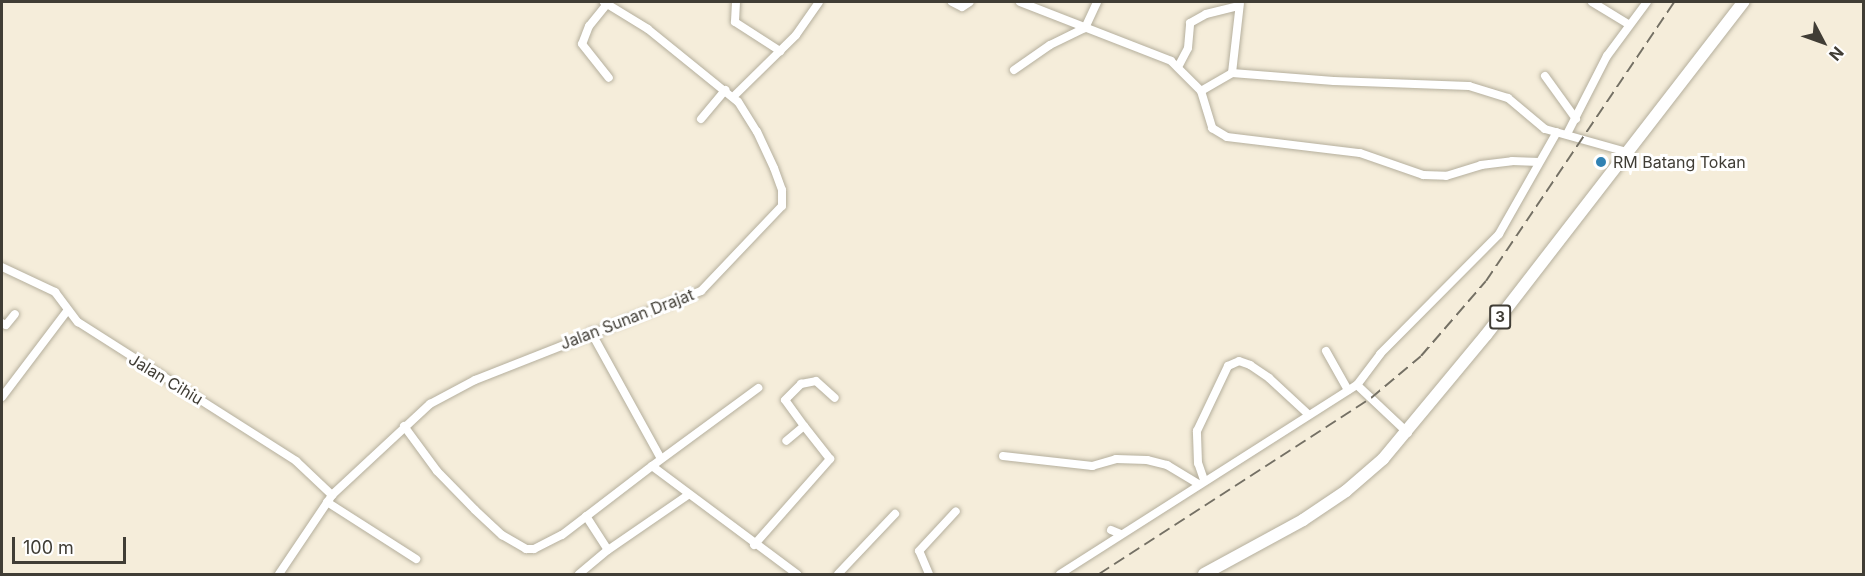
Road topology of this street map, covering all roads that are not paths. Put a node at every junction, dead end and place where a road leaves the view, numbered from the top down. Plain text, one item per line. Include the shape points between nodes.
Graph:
1 (736, 2) edge
2 (819, 2) edge
3 (952, 2) edge
4 (970, 2) edge
5 (1020, 2) edge
6 (1097, 2) edge
7 (1593, 2) edge
8 (1647, 2) edge
9 (1743, 2) edge
10 (605, 3) edge
11 (1239, 4) edge
12 (1629, 24) junction
13 (1085, 28) junction
14 (780, 51) junction
15 (1178, 67) junction
16 (1014, 70) dead end
17 (1232, 73) junction
18 (1545, 76) dead end
19 (609, 78) dead end
20 (725, 90) junction
21 (1201, 91) junction
22 (733, 97) junction
23 (1576, 119) junction
24 (701, 120) dead end
25 (1557, 132) junction
26 (1567, 134) junction
27 (1627, 152) junction
28 (1539, 162) junction
29 (2, 267) edge
30 (67, 311) junction
31 (15, 314) dead end
32 (2, 323) edge
33 (591, 332) junction
34 (1326, 351) dead end
35 (1357, 385) junction
36 (758, 388) dead end
37 (1348, 390) junction
38 (2, 397) edge
39 (835, 398) dead end
40 (1309, 415) junction
41 (404, 426) junction
42 (804, 426) junction
43 (1408, 433) junction
44 (786, 441) dead end
45 (1003, 456) dead end
46 (660, 457) junction
47 (652, 466) junction
48 (1201, 482) junction
49 (688, 495) junction
50 (330, 499) junction
51 (956, 511) dead end
52 (895, 514) dead end
53 (586, 516) junction
54 (1111, 530) dead end
55 (1121, 534) junction
56 (754, 545) junction
57 (608, 550) junction
58 (416, 559) dead end
59 (279, 574) edge
60 (579, 574) edge
61 (797, 574) edge
62 (838, 574) edge
63 (929, 574) edge
64 (1060, 574) edge
65 (1204, 574) edge

1 - 14 street via 735,21
2 - 14 street
3 - 4 street via 962,7
5 - 13 street
6 - 13 street
7 - 12 street
8 - 12 street
9 - 27 highway, 3
10 - 19 street via 582,44
10 - 20 street, Jalan Sunan Drajat via 648,29
11 - 15 street via 1190,23 1188,48
11 - 17 street
12 - 23 street via 1607,56
13 - 15 street via 1163,57
13 - 16 street via 1050,45
14 - 22 street
15 - 21 street
17 - 21 street
17 - 25 street via 1469,86 1508,98 1540,127
18 - 23 street
20 - 22 street, Jalan Sunan Drajat
20 - 24 street
21 - 28 street via 1212,128 1227,137 1360,153 1423,175 1446,176 1512,161
22 - 33 street, Jalan Sunan Drajat via 758,132 782,190 782,206 710,285
23 - 26 street
25 - 26 street
25 - 28 street
26 - 27 street
27 - 43 highway, 3
28 - 35 street via 1490,245 1380,354
29 - 30 street, Jalan Cihiu via 55,292
30 - 38 street
30 - 50 street, Jalan Cihiu via 119,351 296,461
31 - 32 street via 6,325
33 - 41 street, Jalan Sunan Drajat via 450,391
33 - 46 street
34 - 37 street
35 - 37 street
35 - 43 street
36 - 46 street
37 - 40 street
39 - 42 street via 816,381 801,384 785,400
40 - 48 street
40 - 48 street via 1264,374 1244,362 1228,366 1197,431
41 - 50 street, Jalan Sunan Drajat
41 - 53 street via 437,471 475,510 522,547 530,550 543,546
42 - 44 street
42 - 56 street via 830,459
43 - 65 highway, 3 via 1346,491 1303,520
45 - 48 street via 1092,466 1116,459 1147,460
46 - 47 street
47 - 49 street
47 - 53 street
48 - 55 street
49 - 56 street
49 - 57 street
50 - 58 street, Jalan Cihiu
50 - 59 street, Jalan Sunan Drajat
51 - 63 street via 919,551
52 - 62 street
53 - 57 street
54 - 55 street
55 - 64 street
56 - 61 street
57 - 60 street

